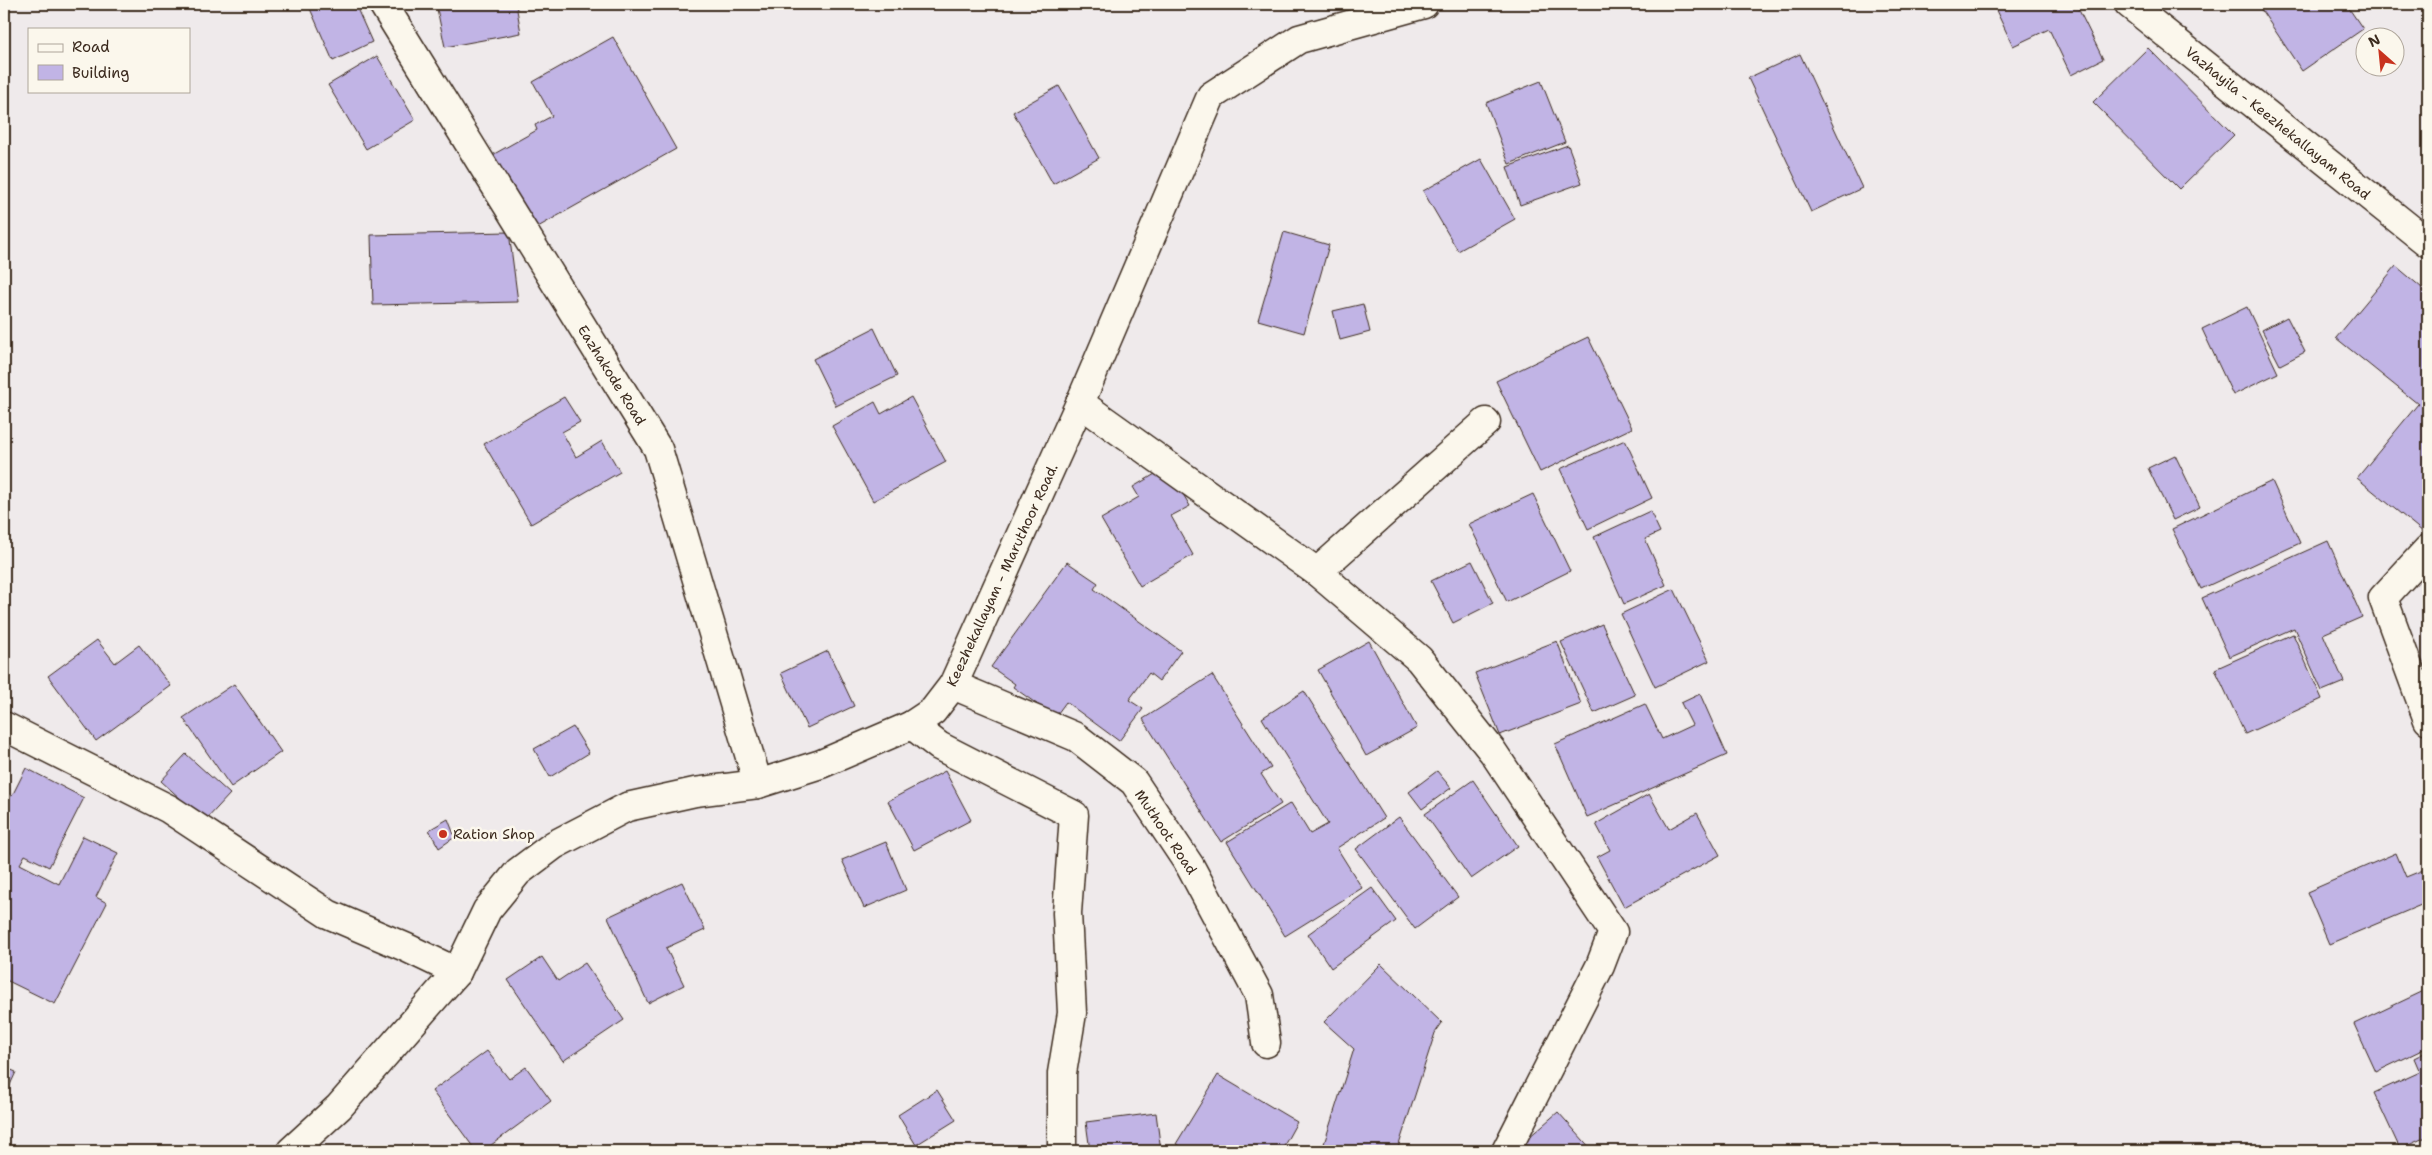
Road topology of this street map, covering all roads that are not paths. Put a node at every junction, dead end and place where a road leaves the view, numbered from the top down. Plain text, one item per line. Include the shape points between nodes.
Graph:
1 (383, 4) edge
2 (1424, 4) edge
3 (2129, 4) edge
4 (2428, 243) edge
5 (1080, 403) junction
6 (1486, 422) dead end
7 (2428, 549) edge
8 (1317, 572) junction
9 (953, 686) junction
10 (2428, 720) edge
11 (912, 725) junction
12 (4, 726) edge
13 (758, 784) junction
14 (457, 972) junction
15 (1266, 1043) dead end
16 (291, 1151) edge
17 (1062, 1151) edge
18 (1506, 1151) edge

1 - 13 street, Eazhakode Road via 658,449
2 - 5 street, Keezhekallayam - Maruthoor Road. via 1299,39 1211,96
3 - 4 street, Vazhayila - Keezhekallayam Road
5 - 8 street
5 - 9 street, Keezhekallayam - Maruthoor Road.
6 - 8 street
7 - 10 street via 2383,598
8 - 18 street via 1419,658 1493,752 1613,932 1600,966
9 - 11 street, Keezhekallayam - Maruthoor Road. via 934,711
9 - 15 street, Muthoot Road via 1076,737 1134,782 1190,866 1259,995
11 - 13 street, Keezhekallayam - Maruthoor Road. via 821,764
11 - 17 street via 940,746 1074,815 1067,913 1072,1014 1062,1073
12 - 14 street via 169,809 328,914
13 - 14 street, Keezhekallayam - Maruthoor Road. via 695,792 627,807 554,845 518,872 487,910
14 - 16 street, Keezhekallayam - Maruthoor Road. via 340,1107

